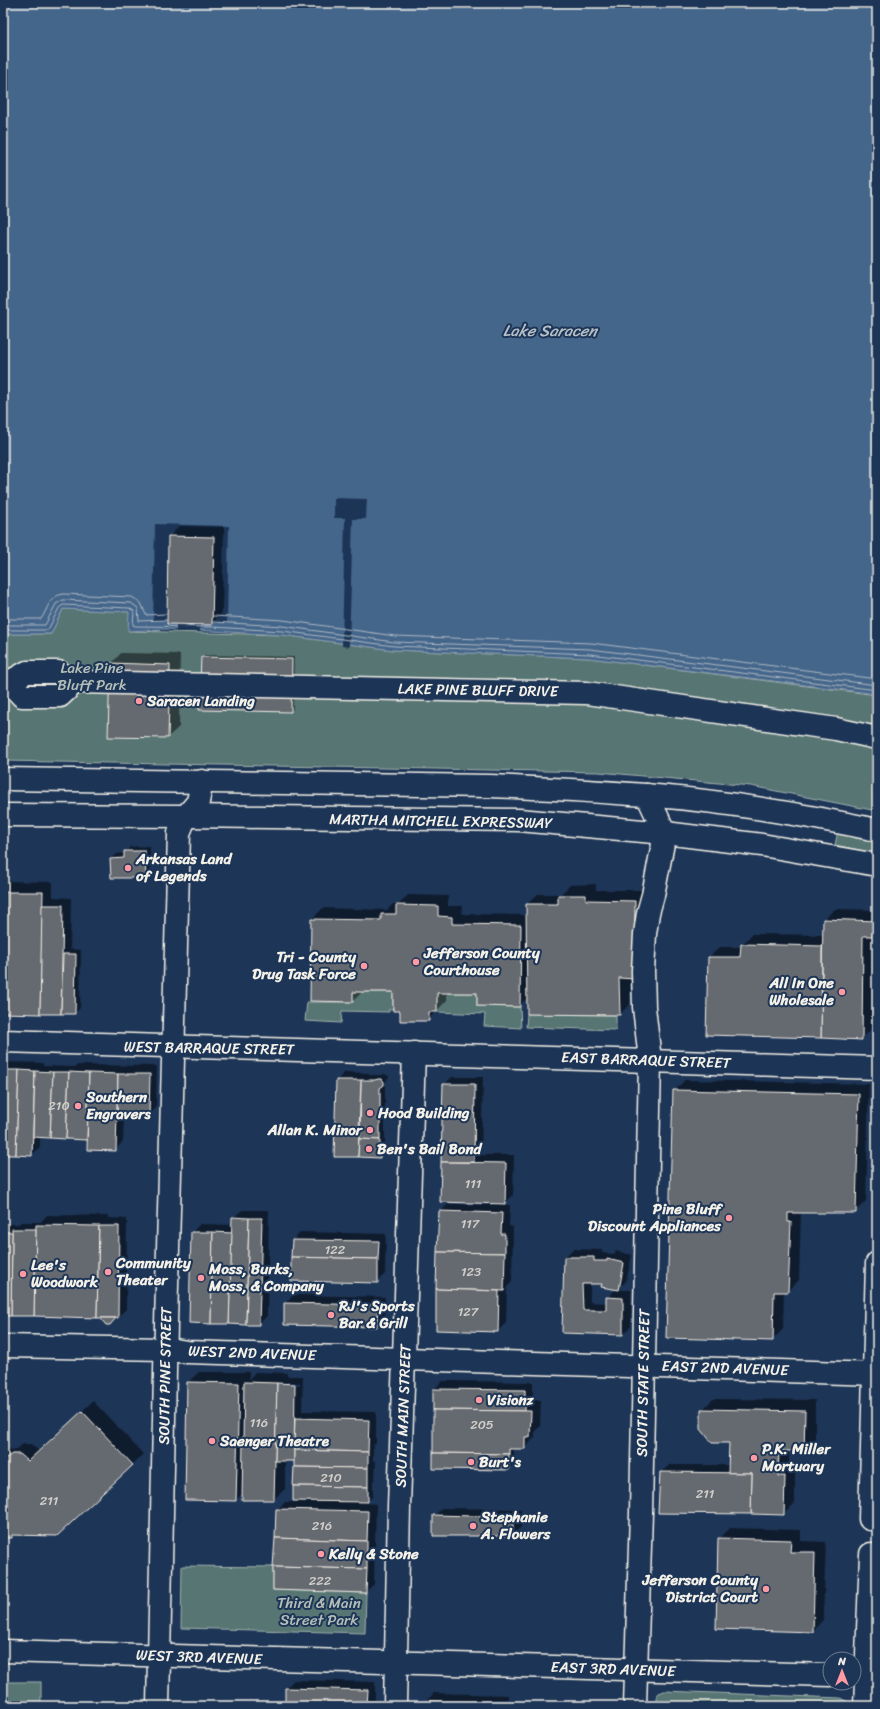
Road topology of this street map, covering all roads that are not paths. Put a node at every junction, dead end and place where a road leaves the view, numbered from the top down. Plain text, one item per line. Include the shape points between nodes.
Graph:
1 (6, 682) edge
2 (877, 738) edge
3 (3, 779) edge
4 (202, 781) junction
5 (647, 795) junction
6 (3, 815) edge
7 (186, 816) junction
8 (877, 830) edge
9 (665, 833) junction
10 (877, 865) edge
11 (3, 1042) edge
12 (174, 1047) junction
13 (414, 1053) junction
14 (650, 1060) junction
15 (877, 1068) edge
16 (877, 1263) edge
17 (3, 1346) edge
18 (165, 1349) junction
19 (405, 1358) junction
20 (643, 1365) junction
21 (875, 1374) edge
22 (870, 1519) dead end
23 (870, 1554) dead end
24 (3, 1651) edge
25 (159, 1655) junction
26 (396, 1662) junction
27 (635, 1669) junction
28 (822, 1675) edge
29 (865, 1676) edge
30 (158, 1706) edge
31 (395, 1706) edge
32 (634, 1706) edge
33 (865, 1706) edge

1 - 2 main road, LAKE PINE BLUFF DRIVE via 27,672 58,672 75,682 587,692 836,729
3 - 4 main road
4 - 5 main road via 490,786
4 - 7 main road, SOUTH PINE STREET via 198,802
5 - 8 main road via 751,807 823,818
5 - 9 main road
6 - 7 main road, MARTHA MITCHELL EXPRESSWAY
7 - 9 main road, MARTHA MITCHELL EXPRESSWAY via 519,820
7 - 12 main road, SOUTH PINE STREET via 179,833
9 - 10 main road, MARTHA MITCHELL EXPRESSWAY via 762,845
9 - 14 main road, SOUTH STATE STREET via 648,913 645,942 644,1006
11 - 12 main road, WEST BARRAQUE STREET
12 - 13 main road, WEST BARRAQUE STREET
12 - 18 main road, SOUTH PINE STREET
13 - 14 main road, EAST BARRAQUE STREET
13 - 19 main road, SOUTH MAIN STREET
14 - 15 main road, EAST BARRAQUE STREET
14 - 20 main road, SOUTH STATE STREET
16 - 21 main road
17 - 18 main road, WEST 2ND AVENUE
18 - 19 main road, WEST 2ND AVENUE
18 - 25 main road, SOUTH PINE STREET
19 - 20 main road, EAST 2ND AVENUE
19 - 26 main road, SOUTH MAIN STREET
20 - 21 main road, EAST 2ND AVENUE
20 - 27 main road, SOUTH STATE STREET
21 - 22 main road
23 - 29 main road via 869,1632
24 - 25 main road, WEST 3RD AVENUE
25 - 26 main road, WEST 3RD AVENUE
25 - 30 main road, SOUTH PINE STREET
26 - 27 main road, EAST 3RD AVENUE
26 - 31 main road, SOUTH MAIN STREET
27 - 28 main road, EAST 3RD AVENUE
27 - 32 main road, SOUTH STATE STREET
29 - 33 main road

